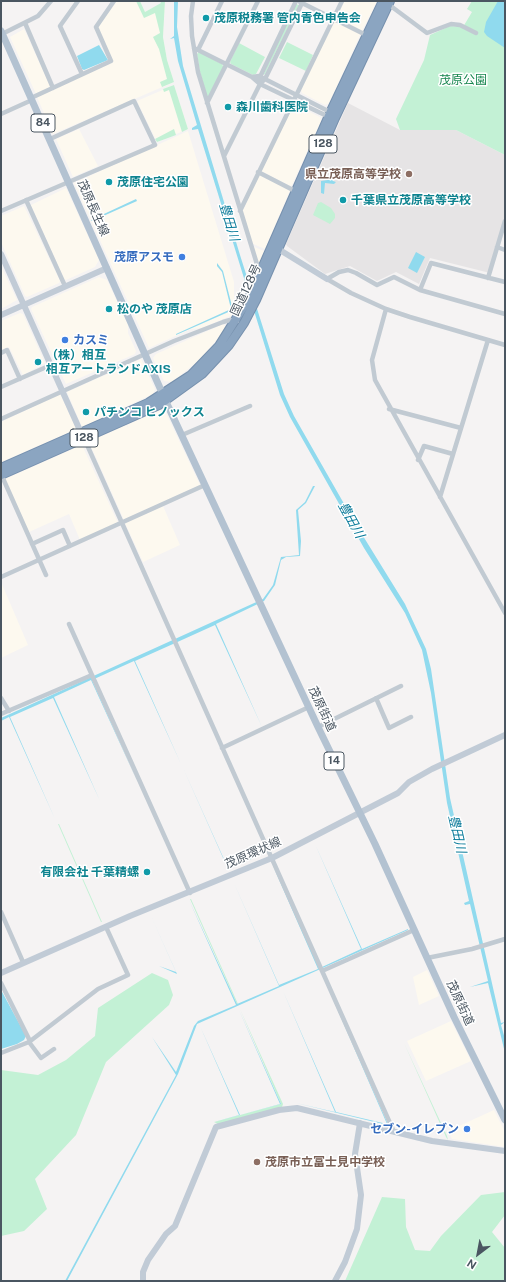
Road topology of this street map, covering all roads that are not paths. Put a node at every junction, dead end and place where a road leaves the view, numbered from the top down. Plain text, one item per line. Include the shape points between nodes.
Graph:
1 (78, 1) edge
2 (114, 1) edge
3 (193, 1) edge
4 (222, 1) edge
5 (258, 1) edge
6 (342, 1) edge
7 (48, 2) edge
8 (300, 2) edge
9 (386, 2) edge
10 (333, 18) junction
11 (25, 24) junction
12 (2, 33) edge
13 (476, 33) dead end
14 (366, 35) junction
15 (196, 49) junction
16 (227, 64) junction
17 (82, 74) junction
18 (259, 76) junction
19 (252, 77) junction
20 (265, 79) junction
21 (260, 84) junction
22 (53, 88) junction
23 (296, 94) junction
24 (32, 99) junction
25 (293, 101) junction
26 (207, 103) junction
27 (1, 114) edge
28 (331, 115) junction
29 (50, 138) junction
30 (224, 156) junction
31 (258, 172) junction
32 (69, 182) junction
33 (295, 191) junction
34 (26, 200) junction
35 (1, 211) edge
36 (240, 211) junction
37 (505, 221) edge
38 (275, 246) junction
39 (497, 247) junction
40 (505, 250) edge
41 (1, 254) edge
42 (107, 268) junction
43 (261, 278) junction
44 (488, 278) junction
45 (327, 279) junction
46 (505, 282) edge
47 (65, 286) junction
48 (420, 290) junction
49 (24, 305) junction
50 (386, 309) junction
51 (505, 314) edge
52 (1, 315) edge
53 (241, 321) junction
54 (488, 340) junction
55 (505, 345) edge
56 (1, 353) edge
57 (146, 354) junction
58 (51, 365) junction
59 (20, 379) junction
60 (1, 388) edge
61 (63, 391) junction
62 (164, 397) junction
63 (250, 406) dead end
64 (389, 409) junction
65 (1, 419) edge
66 (461, 428) junction
67 (83, 435) junction
68 (182, 435) junction
69 (453, 454) junction
70 (418, 460) junction
71 (1, 468) edge
72 (1, 474) edge
73 (205, 485) junction
74 (440, 497) junction
75 (122, 523) junction
76 (32, 544) junction
77 (70, 546) junction
78 (39, 559) junction
79 (46, 575) dead end
80 (1, 577) edge
81 (505, 613) edge
82 (68, 624) dead end
83 (92, 676) junction
84 (401, 686) dead end
85 (1, 698) edge
86 (376, 698) junction
87 (309, 707) junction
88 (9, 711) junction
89 (1, 714) edge
90 (411, 717) dead end
91 (318, 727) junction
92 (505, 735) edge
93 (222, 748) junction
94 (359, 812) junction
95 (272, 858) junction
96 (190, 893) junction
97 (1, 912) edge
98 (106, 927) junction
99 (414, 930) junction
100 (505, 939) edge
101 (427, 958) junction
102 (23, 962) junction
103 (322, 971) junction
104 (1, 973) edge
105 (1, 982) edge
106 (29, 1041) junction
107 (54, 1049) dead end
108 (1, 1053) edge
109 (505, 1120) edge
110 (360, 1123) junction
111 (394, 1132) junction
112 (505, 1151) edge
113 (143, 1281) edge
114 (335, 1281) edge

1 - 17 street via 60,26
2 - 17 street via 96,27 111,61
3 - 15 street via 191,16
4 - 15 street
5 - 16 street
6 - 10 street
7 - 11 street via 38,16
8 - 10 street
8 - 18 street
8 - 20 street
9 - 13 street via 427,34 451,24 460,25
9 - 14 highway, 国道128号 / 128
9 - 28 highway, 国道128号 / 128
10 - 14 street
10 - 23 street
11 - 12 street
11 - 22 street
12 - 24 main road, 茂原長生線 / 84
14 - 28 highway, 国道128号 / 128
15 - 16 street
15 - 26 street via 198,72
16 - 19 street
16 - 26 street
17 - 22 street
18 - 19 street
18 - 20 street
18 - 21 street
19 - 21 street
20 - 21 street
20 - 23 street
21 - 25 street
21 - 30 street
22 - 24 street
23 - 25 street
23 - 28 street
24 - 27 street
24 - 29 main road, 茂原長生線 / 84
25 - 28 street
25 - 31 street
26 - 30 street
28 - 33 highway, 国道128号 / 128
28 - 38 highway, 国道128号 / 128
29 - 32 main road, 茂原長生線 / 84
29 - 32 street via 134,101 155,145
30 - 36 street
31 - 33 street
31 - 36 street
32 - 34 street
32 - 42 main road, 茂原長生線 / 84
33 - 38 highway, 国道128号 / 128
34 - 35 street
34 - 47 street
36 - 43 street
37 - 39 street
38 - 43 highway, 国道128号 / 128
38 - 45 street
39 - 40 street
39 - 44 street
41 - 49 street
42 - 47 street
42 - 57 main road, 茂原長生線 / 84
43 - 53 highway, 国道128号 / 128 via 243,311
43 - 53 highway, 国道128号 / 128 via 261,289
44 - 46 street
44 - 48 street via 432,263
45 - 48 street via 348,270 356,272 377,286 394,277
45 - 50 street
47 - 49 street
48 - 51 street
49 - 52 street
49 - 58 street
50 - 54 street
50 - 64 street via 375,347 372,369
53 - 57 street via 223,322
53 - 62 highway, 国道128号 / 128 via 213,363 192,382
54 - 55 street
54 - 66 street
56 - 59 street via 7,350
57 - 61 street
57 - 62 main road, 茂原長生線 / 84
58 - 59 street
58 - 61 street
59 - 60 street
61 - 65 street
61 - 67 street
62 - 67 highway, 国道128号 / 128
62 - 68 main road, 茂原街道 / 14
63 - 68 street
64 - 66 street
64 - 70 street
66 - 69 street
67 - 71 highway, 国道128号 / 128
67 - 72 highway, 国道128号 / 128
67 - 75 street
68 - 73 main road, 茂原街道 / 14
69 - 70 street via 424,446
69 - 74 street
70 - 74 street
72 - 76 street
73 - 75 street
73 - 87 main road, 茂原街道 / 14
74 - 81 street
75 - 77 street
75 - 93 street
76 - 77 street via 63,530
76 - 78 street
77 - 78 street
78 - 79 street
78 - 80 street
82 - 83 street
83 - 88 street
83 - 96 street
84 - 86 street
85 - 88 street
86 - 90 street via 390,728
86 - 91 street
87 - 91 main road, 茂原街道 / 14
87 - 93 street
88 - 89 street
91 - 94 main road, 茂原街道 / 14
92 - 94 street, 茂原環状線 via 433,769 409,782 398,793
93 - 95 street
94 - 95 street, 茂原環状線
94 - 99 main road, 茂原街道 / 14
95 - 96 street, 茂原環状線
95 - 103 street
96 - 98 street, 茂原環状線
97 - 102 street
98 - 102 street, 茂原環状線
98 - 106 street via 128,975 98,989
99 - 101 main road, 茂原街道 / 14
99 - 103 street
100 - 101 street
101 - 109 main road, 茂原街道 / 14
102 - 104 street, 茂原環状線
103 - 111 street
105 - 106 street
106 - 107 street via 41,1058
106 - 108 street
110 - 111 street
110 - 113 street via 286,1108 216,1128 176,1226 166,1234 148,1260 143,1272
110 - 114 street via 355,1154 361,1195 357,1229
111 - 112 street via 443,1143

